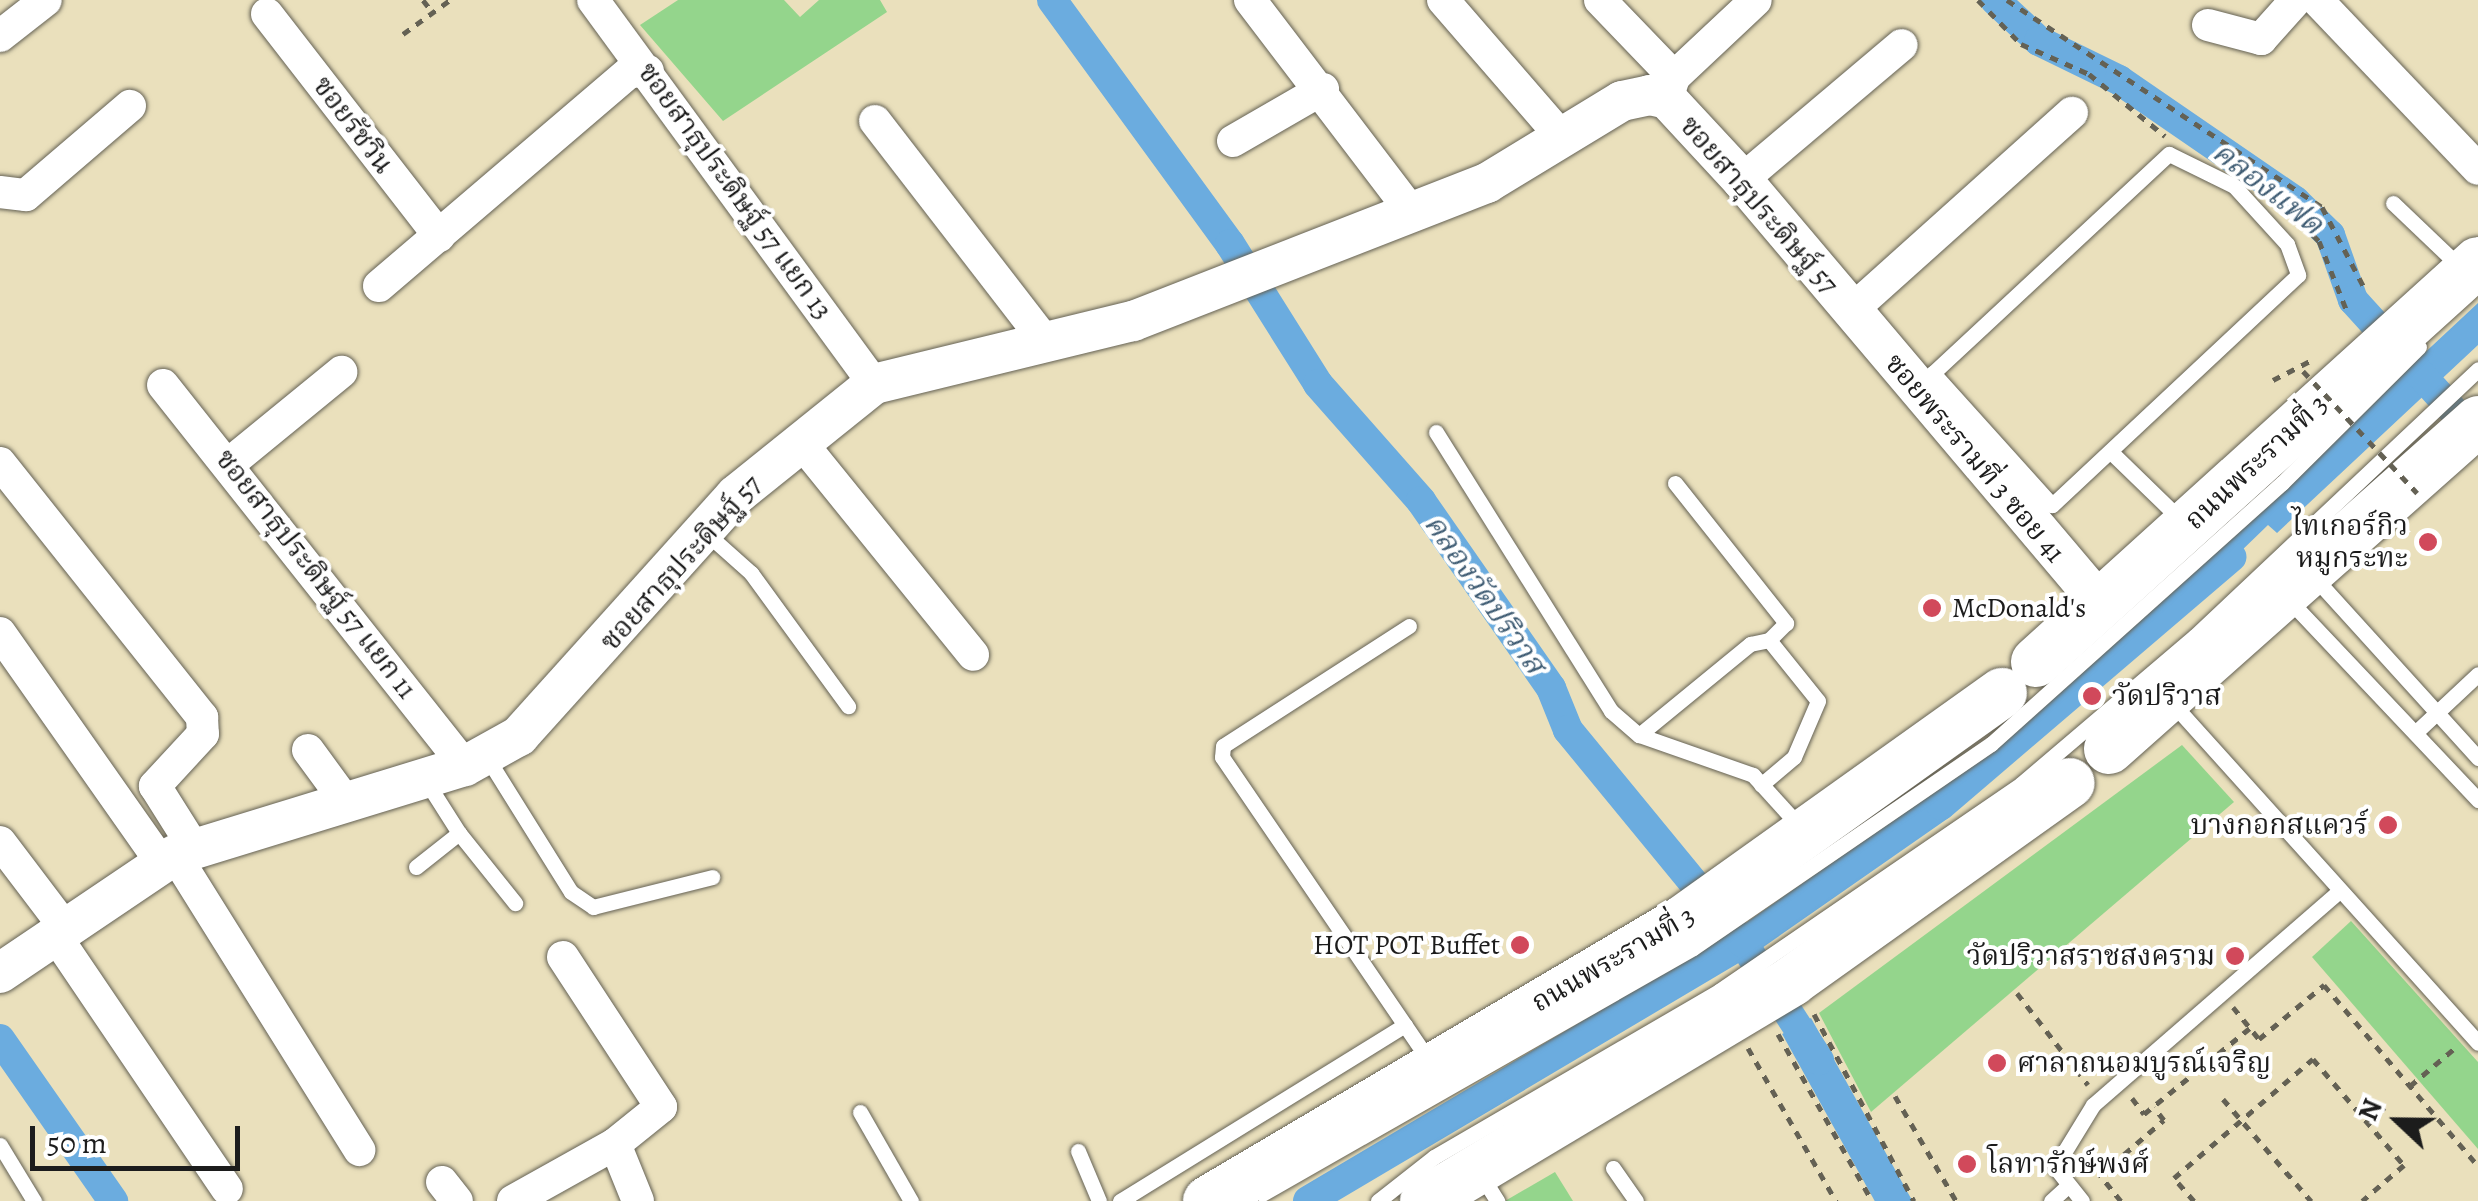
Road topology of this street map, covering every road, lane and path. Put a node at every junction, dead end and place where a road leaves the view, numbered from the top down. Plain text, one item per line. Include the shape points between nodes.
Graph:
1 (46, 0) edge
2 (423, 0) edge
3 (450, 0) edge
4 (594, 0) edge
5 (1250, 0) edge
6 (1443, 0) edge
7 (1600, 0) edge
8 (1756, 0) edge
9 (2008, 0) edge
10 (2296, 0) edge
11 (2318, 0) edge
12 (433, 12) junction
13 (267, 14) dead end
14 (2208, 25) dead end
15 (403, 34) dead end
16 (0, 36) edge
17 (1902, 45) dead end
18 (648, 71) junction
19 (1670, 88) junction
20 (1323, 89) junction
21 (130, 106) dead end
22 (2072, 114) dead end
23 (875, 121) dead end
24 (1560, 135) junction
25 (1233, 140) dead end
26 (2478, 169) edge
27 (1742, 180) junction
28 (0, 192) edge
29 (2393, 203) dead end
30 (1410, 210) junction
31 (440, 236) junction
32 (379, 286) dead end
33 (2366, 291) dead end
34 (2456, 292) edge
35 (1851, 311) junction
36 (1046, 342) junction
37 (2478, 369) edge
38 (341, 372) dead end
39 (2273, 380) dead end
40 (874, 384) junction
41 (2366, 384) junction
42 (163, 385) dead end
43 (1436, 432) dead end
44 (2441, 438) edge
45 (800, 440) junction
46 (2114, 455) junction
47 (0, 462) edge
48 (230, 463) junction
49 (1675, 483) dead end
50 (2417, 493) dead end
51 (2187, 526) junction
52 (704, 531) junction
53 (2298, 585) junction
54 (2100, 603) junction
55 (1409, 626) dead end
56 (0, 634) edge
57 (1769, 640) junction
58 (972, 655) dead end
59 (2478, 674) edge
60 (2167, 698) junction
61 (848, 706) dead end
62 (2437, 712) junction
63 (2416, 733) junction
64 (1639, 736) junction
65 (2109, 749) dead end
66 (308, 750) dead end
67 (2478, 758) edge
68 (476, 761) junction
69 (423, 778) junction
70 (2070, 783) dead end
71 (1761, 785) junction
72 (2478, 800) edge
73 (346, 802) junction
74 (459, 833) junction
75 (1806, 835) junction
76 (0, 842) edge
77 (176, 855) junction
78 (416, 868) dead end
79 (712, 877) dead end
80 (2340, 890) junction
81 (1736, 902) junction
82 (515, 903) dead end
83 (58, 928) junction
84 (1688, 935) junction
85 (563, 958) dead end
86 (0, 973) edge
87 (2017, 993) dead end
88 (1769, 996) junction
89 (2474, 1038) edge
90 (1418, 1044) junction
91 (2409, 1087) junction
92 (1895, 1096) dead end
93 (2099, 1100) junction
94 (2224, 1100) dead end
95 (2154, 1107) junction
96 (2386, 1107) dead end
97 (860, 1112) dead end
98 (2144, 1114) dead end
99 (2241, 1120) junction
100 (2367, 1122) junction
101 (615, 1144) junction
102 (0, 1146) edge
103 (359, 1150) dead end
104 (1078, 1151) dead end
105 (2478, 1166) edge
106 (1614, 1168) dead end
107 (1487, 1185) edge
108 (2069, 1185) junction
109 (227, 1189) dead end
110 (34, 1201) edge
111 (513, 1201) edge
112 (638, 1201) edge
113 (911, 1201) edge
114 (1099, 1201) edge
115 (1120, 1201) edge
116 (1208, 1201) edge
117 (1244, 1201) edge
118 (1378, 1201) edge
119 (1425, 1201) edge
120 (1636, 1201) edge
121 (1836, 1201) edge
122 (1872, 1201) edge
123 (1914, 1201) edge
124 (1956, 1201) edge
125 (2052, 1201) edge
126 (2082, 1201) edge
127 (2122, 1201) edge
128 (2194, 1201) edge
129 (2311, 1201) edge
130 (2362, 1201) edge

1 - 16 street
2 - 12 path
3 - 12 path
4 - 18 street, ซอยสาธุประดิษฐ์ 57 แยก 13
5 - 20 street
6 - 24 street
7 - 19 street
8 - 19 street, ซอยสาธุประดิษฐ์ 57
9 - 33 path via 2322,207
10 - 14 street via 2260,39
11 - 26 street
12 - 15 path
13 - 31 street, ซอยรัชวิน
17 - 27 street
18 - 31 street via 630,72
18 - 40 street, ซอยสาธุประดิษฐ์ 57 แยก 13
19 - 24 street, ซอยสาธุประดิษฐ์ 57 via 1622,101
19 - 27 street, ซอยสาธุประดิษฐ์ 57
20 - 25 street
20 - 30 street
21 - 28 street via 26,195
22 - 35 street
23 - 36 street
24 - 30 street, ซอยสาธุประดิษฐ์ 57 via 1487,182
27 - 35 street, ซอยสาธุประดิษฐ์ 57
29 - 34 lane
30 - 36 street, ซอยสาธุประดิษฐ์ 57 via 1226,286
31 - 32 street
34 - 41 main road, ถนนพระรามที่ 3
35 - 54 street, ซอยพระรามที่ 3 ซอย 41
36 - 40 street, ซอยสาธุประดิษฐ์ 57
37 - 44 lane
38 - 48 street
39 - 50 path, bridge via 2310,359 2303,371
40 - 45 street, ซอยสาธุประดิษฐ์ 57
41 - 51 main road, ถนนพระรามที่ 3
41 - 81 lane via 1990,744
42 - 48 street, ซอยสาธุประดิษฐ์ 57 แยก 11
43 - 64 lane via 1611,711
44 - 53 main road
44 - 88 lane
45 - 52 street, ซอยสาธุประดิษฐ์ 57
45 - 58 street
46 - 46 lane via 2298,275 2294,253 2234,186 2168,154 1933,373 2052,505
46 - 51 lane
47 - 77 street via 202,717 203,734 155,786
48 - 68 street, ซอยสาธุประดิษฐ์ 57 แยก 11
49 - 57 lane via 1786,623
51 - 54 main road, ถนนพระรามที่ 3
52 - 61 lane via 751,573
52 - 68 street, ซอยสาธุประดิษฐ์ 57 via 554,706
53 - 60 main road
53 - 62 lane
53 - 63 lane
54 - 75 main road, ถนนพระรามที่ 3 via 2019,678
55 - 90 lane via 1223,746 1222,757
56 - 77 street
57 - 64 lane via 1750,644
57 - 71 lane via 1818,702 1794,757
59 - 62 lane
60 - 65 main road
60 - 80 lane
62 - 63 lane
62 - 67 lane
63 - 72 lane
64 - 71 lane
66 - 73 street
68 - 69 street, ซอยสาธุประดิษฐ์ 57
68 - 79 lane via 571,892 593,907
69 - 73 street, ซอยสาธุประดิษฐ์ 57
69 - 74 lane
70 - 88 main road
71 - 75 lane
73 - 77 street, ซอยสาธุประดิษฐ์ 57
74 - 78 lane
74 - 82 lane
75 - 81 main road, ถนนพระรามที่ 3
76 - 83 street
77 - 83 street, ซอยสาธุประดิษฐ์ 57
77 - 103 street
80 - 89 lane
80 - 93 lane
81 - 84 main road, ถนนพระรามที่ 3
83 - 86 street, ซอยสาธุประดิษฐ์ 57
83 - 109 street
84 - 90 main road, ถนนพระรามที่ 3
84 - 117 lane
85 - 101 street via 661,1107
87 - 93 path
88 - 107 main road
88 - 118 lane via 1434,1157
88 - 121 path via 1796,1120
88 - 122 path
88 - 123 path
89 - 91 path
90 - 115 lane
90 - 116 main road, ถนนพระรามที่ 3
91 - 95 path via 2324,984 2259,1039 2250,1028
91 - 105 path
92 - 124 path
93 - 108 lane via 2055,1167
94 - 99 path
95 - 98 path
95 - 127 path via 2164,1120 2100,1174
96 - 100 path
97 - 113 lane
99 - 100 path via 2314,1058
99 - 128 path via 2174,1178
99 - 129 path
100 - 130 path via 2404,1165
101 - 111 street
101 - 112 street
102 - 110 lane
104 - 114 lane
106 - 120 lane
107 - 119 main road
108 - 125 lane
108 - 126 lane

